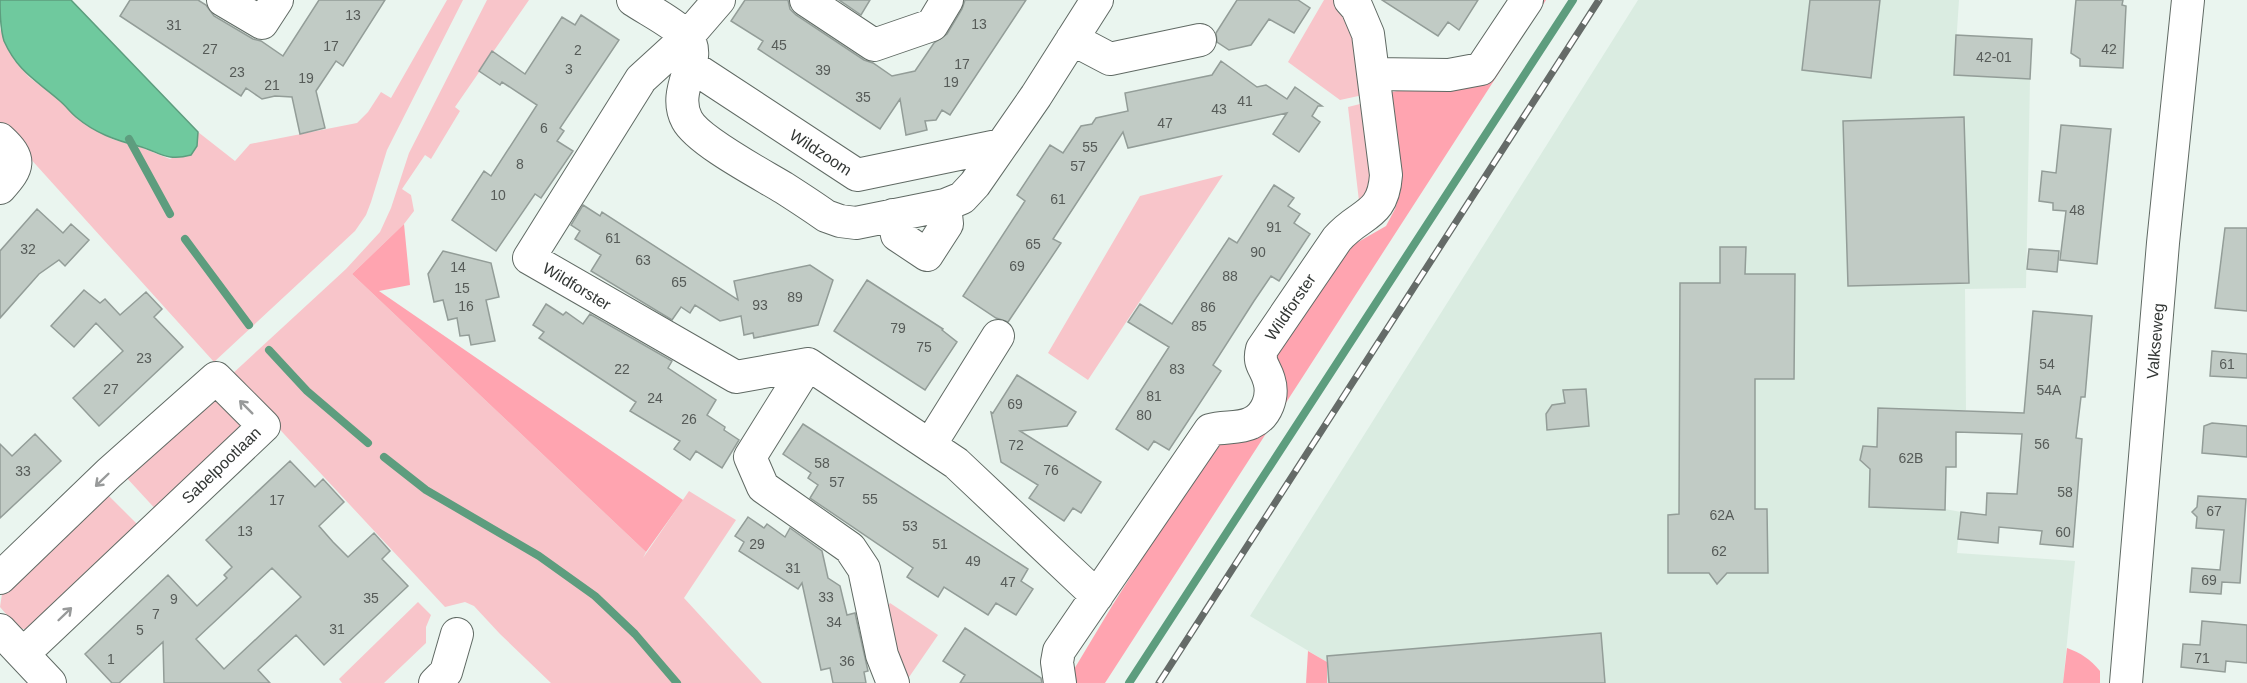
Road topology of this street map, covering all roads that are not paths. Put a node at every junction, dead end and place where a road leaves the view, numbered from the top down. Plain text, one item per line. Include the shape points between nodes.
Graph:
1 (223, 0) edge
2 (277, 0) edge
3 (633, 0) edge
4 (719, 0) edge
5 (806, 0) edge
6 (947, 0) edge
7 (1097, 0) edge
8 (1350, 0) edge
9 (1527, 0) edge
10 (2188, 0) edge
11 (1072, 39) junction
12 (1200, 40) dead end
13 (689, 52) junction
14 (1374, 74) junction
15 (0, 139) edge
16 (1002, 145) junction
17 (0, 188) edge
18 (945, 204) junction
19 (893, 215) junction
20 (998, 336) dead end
21 (808, 364) junction
22 (930, 445) junction
23 (0, 578) edge
24 (1097, 596) junction
25 (0, 630) edge
26 (457, 634) dead end
27 (23, 654) junction
28 (50, 683) edge
29 (435, 683) edge
30 (893, 683) edge
31 (1060, 683) edge
32 (2126, 683) edge

1 - 2 street via 262,23
3 - 13 street, Wildzoom
4 - 13 street
5 - 6 street via 874,45 932,25
7 - 11 street
8 - 14 street, Wildforster via 1366,28
9 - 14 street via 1481,69 1449,75
10 - 32 street, Valkseweg
11 - 12 street via 1110,59
11 - 16 street
13 - 16 street, Wildzoom via 857,176
13 - 19 street via 681,107 697,132 826,216 856,223
13 - 21 street, Wildforster via 641,79 529,258 736,377
14 - 24 street, Wildforster via 1386,175 1377,207 1344,230 1262,349 1259,359 1269,381 1266,411 1248,425 1210,430
15 - 17 street via 16,159 14,170
16 - 18 street via 962,198
18 - 19 street
18 - 19 street via 947,224 927,255 897,235
20 - 22 street
21 - 22 street
21 - 30 street via 750,457 763,487 850,548 864,569 882,655
22 - 24 street via 956,463
27 -> 23 street, Sabelpootlaan via 264,426 216,378
24 - 31 street, Wildforster via 1059,651
25 - 27 street
26 - 29 street via 446,672
27 - 28 street

